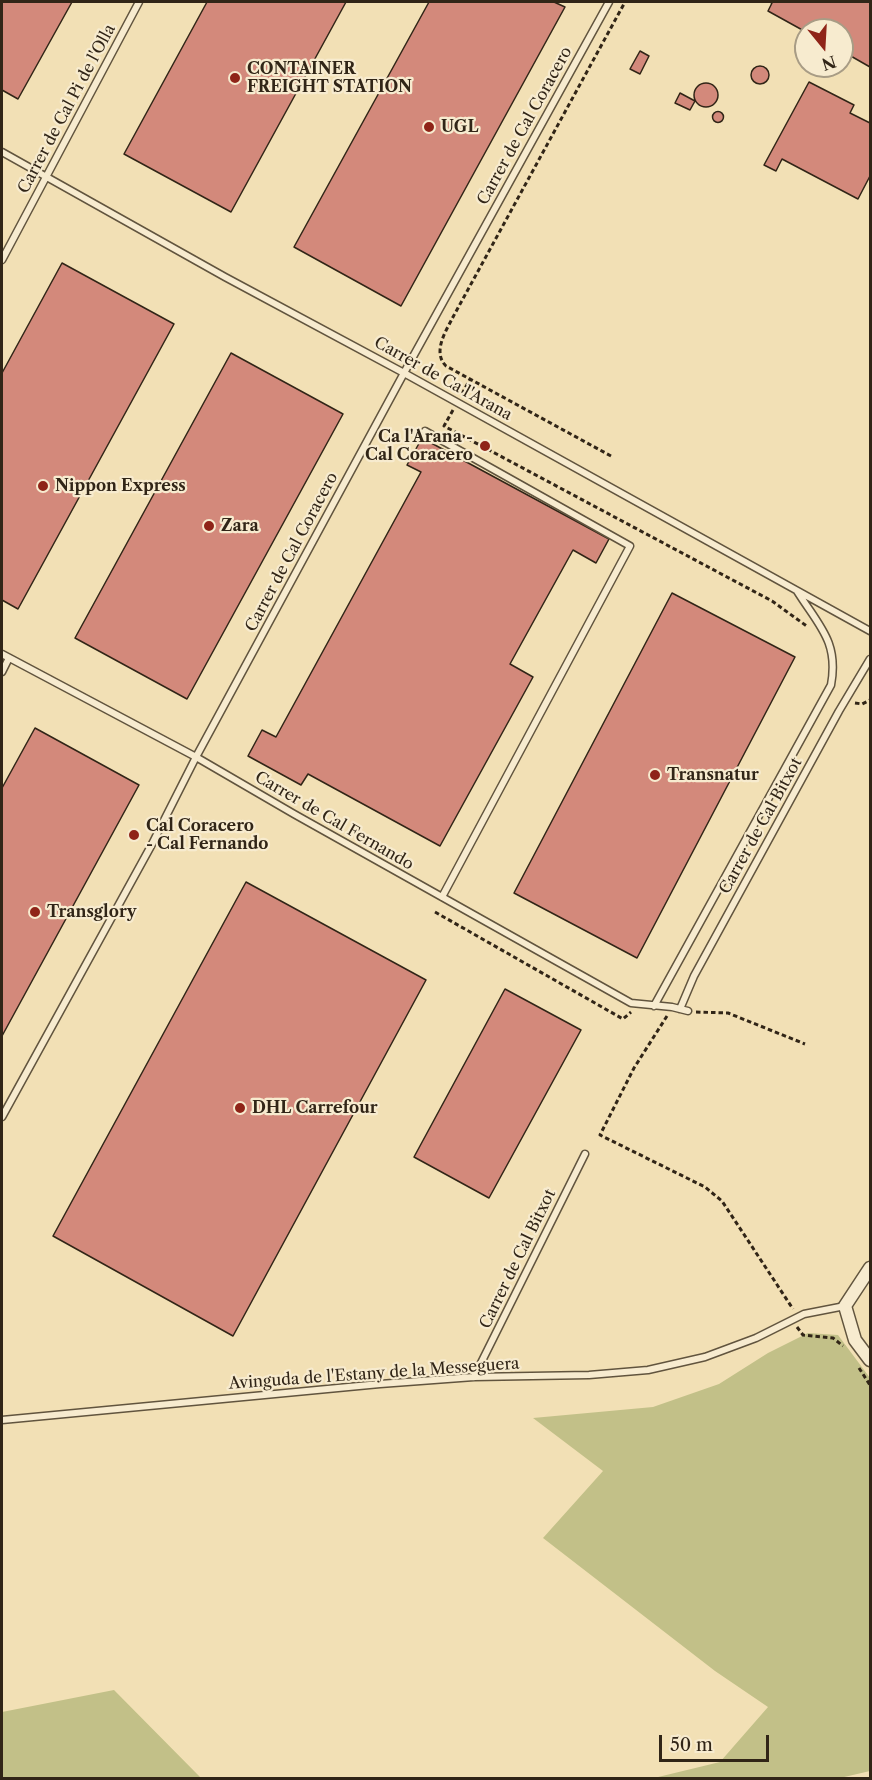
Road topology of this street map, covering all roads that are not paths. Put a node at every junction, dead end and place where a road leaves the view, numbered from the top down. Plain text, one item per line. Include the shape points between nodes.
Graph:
1 (139, 2) edge
2 (609, 2) edge
3 (2, 152) edge
4 (46, 176) junction
5 (2, 260) edge
6 (404, 373) junction
7 (425, 430) dead end
8 (797, 590) junction
9 (870, 631) edge
10 (2, 654) edge
11 (9, 658) junction
12 (870, 659) edge
13 (2, 672) edge
14 (196, 757) junction
15 (441, 897) junction
16 (654, 1005) junction
17 (680, 1009) junction
18 (688, 1011) road end
19 (2, 1117) edge
20 (585, 1154) dead end
21 (870, 1268) edge
22 (845, 1306) junction
23 (870, 1359) edge
24 (474, 1377) junction
25 (2, 1420) edge

1 - 4 lane, Carrer de Cal Pi de l'Olla
2 - 6 lane, Carrer de Cal Coracero
3 - 4 lane, Carrer de Ca l'Arana
4 - 5 lane, Carrer de Cal Pi de l'Olla
4 - 6 lane, Carrer de Ca l'Arana
6 - 8 lane, Carrer de Ca l'Arana
6 - 14 lane, Carrer de Cal Coracero
7 - 15 lane via 630,546
8 - 9 lane, Carrer de Ca l'Arana
8 - 16 lane via 833,652 835,669 831,685
10 - 11 lane, Carrer de Cal Fernando
11 - 13 lane
11 - 14 lane, Carrer de Cal Fernando
12 - 17 lane, Carrer de Cal Bitxot
14 - 15 lane, Carrer de Cal Fernando
14 - 19 lane, Carrer de Cal Coracero
15 - 16 lane, Carrer de Cal Fernando via 631,1003
16 - 17 lane, Carrer de Cal Fernando
17 - 18 lane, Carrer de Cal Fernando
20 - 24 lane, Carrer de Cal Bitxot
21 - 22 street
22 - 23 street via 855,1340
22 - 24 lane, Avinguda de l'Estany de la Messeguera via 796,1318 705,1357 648,1370
24 - 25 lane, Avinguda de l'Estany de la Messeguera

